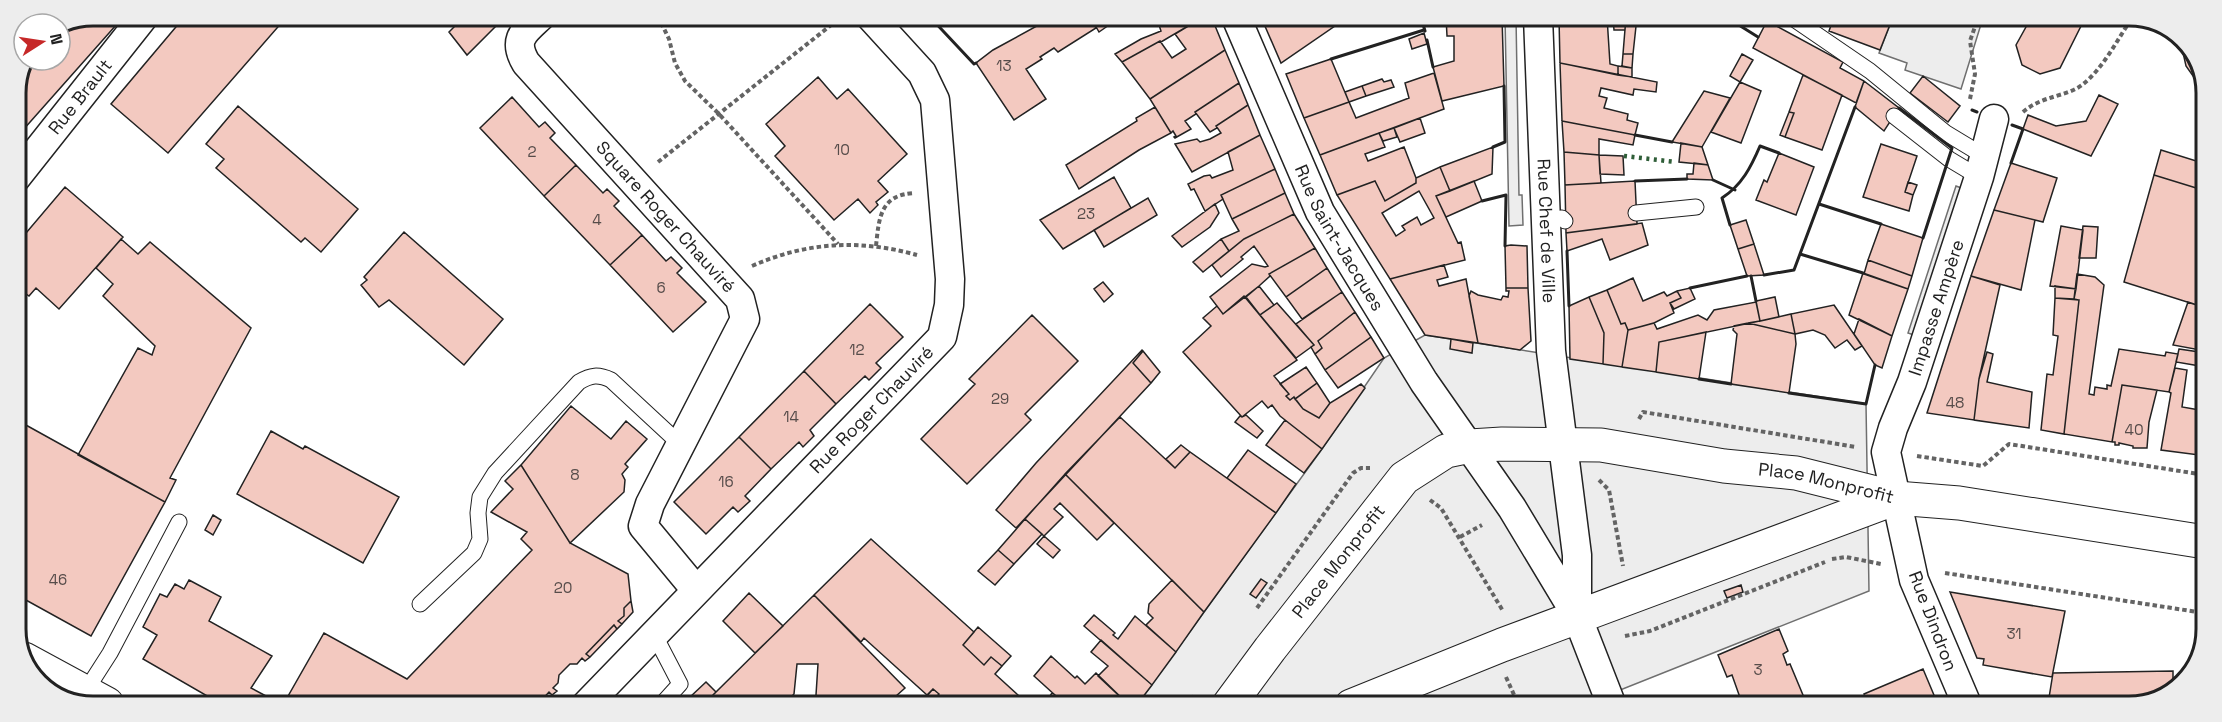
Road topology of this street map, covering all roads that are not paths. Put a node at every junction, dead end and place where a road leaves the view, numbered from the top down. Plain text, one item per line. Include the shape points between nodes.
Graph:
1 (136, 26) edge
2 (530, 26) edge
3 (879, 26) edge
4 (1240, 26) edge
5 (1539, 26) edge
6 (1804, 26) edge
7 (1894, 116) dead end
8 (2007, 116) road end
9 (26, 165) edge
10 (1982, 167) junction
11 (1696, 207) dead end
12 (1636, 213) dead end
13 (680, 444) junction
14 (1562, 444) junction
15 (1470, 446) junction
16 (1896, 498) junction
17 (179, 522) dead end
18 (2196, 541) edge
19 (696, 590) junction
20 (420, 604) dead end
21 (1577, 616) junction
22 (654, 634) junction
23 (36, 665) edge
24 (92, 696) edge
25 (97, 696) edge
26 (595, 696) edge
27 (669, 696) edge
28 (1235, 696) edge
29 (1376, 696) edge
30 (1608, 696) edge
31 (1963, 696) edge

1 - 9 street, Rue Brault
2 - 13 street, Square Roger Chauviré via 519,47 526,63 740,299 745,319
3 - 19 street, Rue Roger Chauviré via 922,73 935,100 950,279 942,337
4 - 15 street, Rue Saint-Jacques via 1320,212 1424,382
5 - 14 street, Rue Chef de Ville via 1555,221 1551,360
6 - 10 lane via 1870,71
7 - 10 lane via 1949,159
8 - 10 street, Impasse Ampère
10 - 16 street, Impasse Ampère via 1886,452
11 - 12 lane
13 - 19 street, Square Roger Chauviré via 643,526
13 - 20 lane via 611,380 590,375 495,472 480,497 480,538 474,553
14 - 15 main road, Place Monprofit
14 - 16 main road, Place Monprofit via 1601,445 1724,466 1796,473
14 - 21 street via 1577,555
15 - 21 street
15 - 28 main road, Place Monprofit via 1446,451 1404,478
16 - 18 main road via 1959,503
16 - 21 main road, Place Monprofit
16 - 31 street, Rue Dindron via 1914,580
17 - 25 lane via 94,678
19 - 22 street, Rue Roger Chauviré
21 - 29 main road, Place Monprofit
21 - 30 street
22 - 26 street, Rue Roger Chauviré
22 - 27 lane via 680,684
23 - 24 main road

